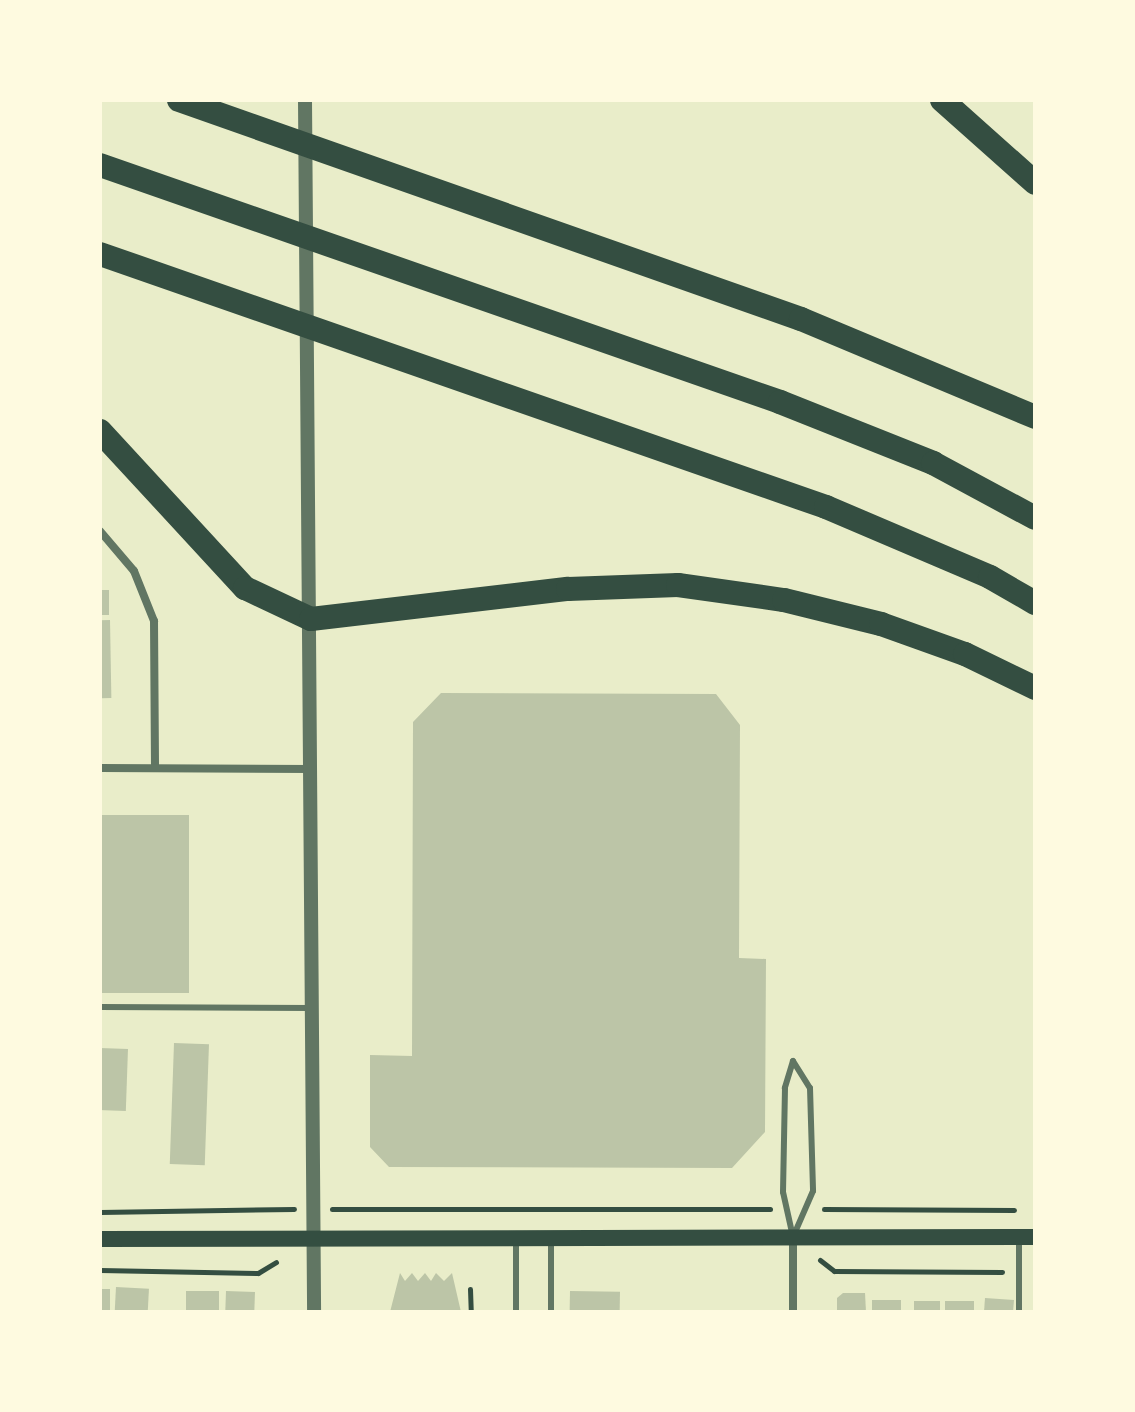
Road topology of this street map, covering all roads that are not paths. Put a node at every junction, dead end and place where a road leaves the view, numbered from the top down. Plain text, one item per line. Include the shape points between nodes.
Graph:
1 (179, 100) edge
2 (305, 100) edge
3 (942, 100) edge
4 (100, 165) edge
5 (1035, 183) edge
6 (100, 254) edge
7 (1035, 417) edge
8 (100, 431) edge
9 (1035, 518) edge
10 (100, 531) edge
11 (1035, 603) edge
12 (311, 619) junction
13 (1035, 688) edge
14 (100, 768) edge
15 (155, 768) junction
16 (312, 769) junction
17 (100, 1007) edge
18 (313, 1008) junction
19 (516, 1237) junction
20 (551, 1237) junction
21 (793, 1237) junction
22 (1027, 1237) edge
23 (100, 1239) edge
24 (314, 1239) junction
25 (314, 1312) edge
26 (516, 1312) edge
27 (551, 1312) edge
28 (793, 1312) edge
29 (1019, 1312) edge

1 - 7 highway via 801,319
2 - 12 street
3 - 5 highway
4 - 9 highway via 780,402 933,463
6 - 11 highway via 826,507 990,577
8 - 12 highway via 245,588
10 - 15 street via 134,571 154,621
12 - 13 highway via 568,589 678,585 784,600 881,624 965,654
12 - 16 street
14 - 15 street
15 - 16 street
16 - 18 street
17 - 18 lane
18 - 24 street
19 - 20 main road
19 - 24 main road
19 - 26 lane
20 - 21 main road
20 - 27 lane
21 - 21 lane via 813,1191 810,1088 793,1061 785,1088 783,1192
21 - 22 main road
21 - 28 street
22 - 29 lane via 1019,1272
23 - 24 main road
24 - 25 street

